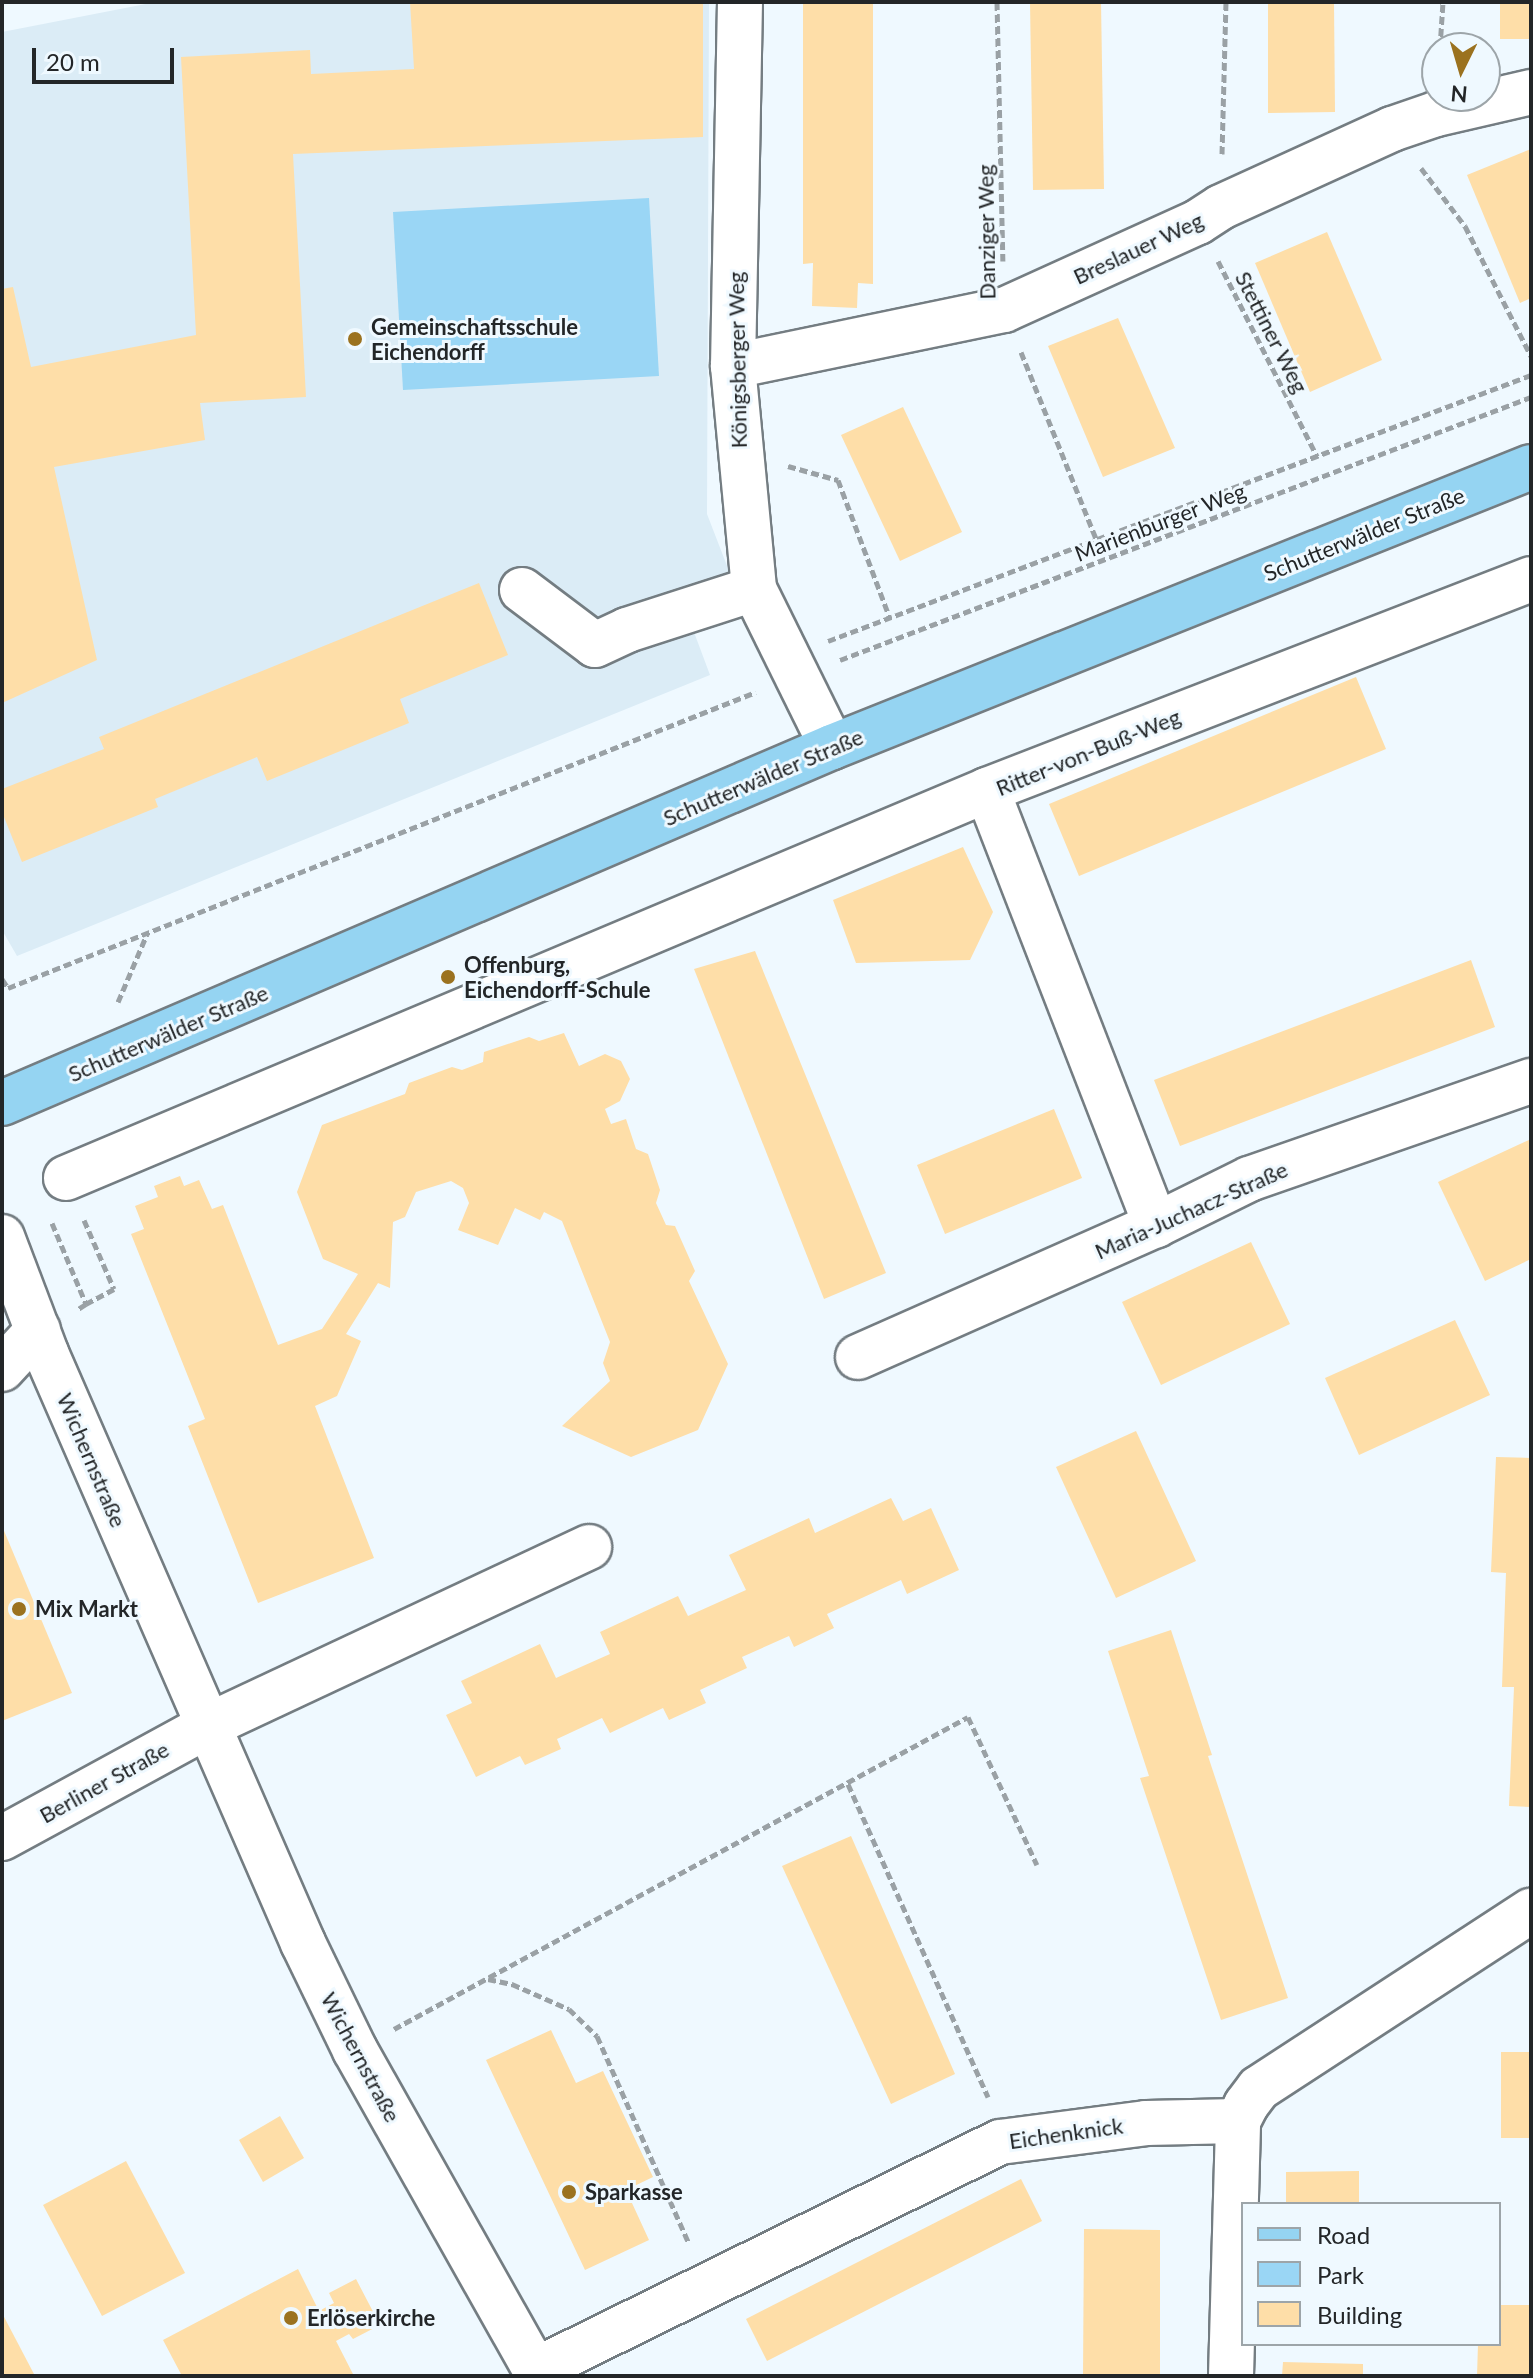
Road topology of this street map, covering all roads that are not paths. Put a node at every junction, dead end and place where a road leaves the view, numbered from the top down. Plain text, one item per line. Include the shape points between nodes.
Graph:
1 (740, 2) edge
2 (1531, 92) edge
3 (733, 366) junction
4 (1531, 467) edge
5 (1531, 579) edge
6 (754, 589) junction
7 (522, 590) dead end
8 (832, 747) junction
9 (987, 790) junction
10 (1531, 1081) edge
11 (2, 1103) edge
12 (66, 1178) road end
13 (1156, 1225) junction
14 (2, 1237) edge
15 (38, 1330) junction
16 (858, 1357) dead end
17 (2, 1369) edge
18 (589, 1547) dead end
19 (207, 1726) junction
20 (2, 1838) edge
21 (1531, 1911) edge
22 (1238, 2121) junction
23 (537, 2373) edge
24 (1231, 2376) edge

1 - 3 street, Königsberger Weg
2 - 3 street, Breslauer Weg via 1392,129 1004,310
3 - 6 street, Königsberger Weg
4 - 8 main road, Schutterwälder Straße
5 - 9 street, Ritter-von-Buß-Weg
6 - 7 street via 595,645
6 - 8 street, Königsberger Weg
8 - 11 main road, Schutterwälder Straße
9 - 12 street
9 - 13 street, Ritter-von-Buß-Weg
10 - 13 street, Maria-Juchacz-Straße via 1249,1179
13 - 16 street, Maria-Juchacz-Straße
14 - 15 street, Wichernstraße
15 - 17 street
15 - 19 street, Wichernstraße
18 - 19 street
19 - 20 street, Berliner Straße
19 - 23 street, Wichernstraße via 355,2050
21 - 22 street via 1259,2088
22 - 23 street, Eichenknick via 1146,2123 1008,2141
22 - 24 street

